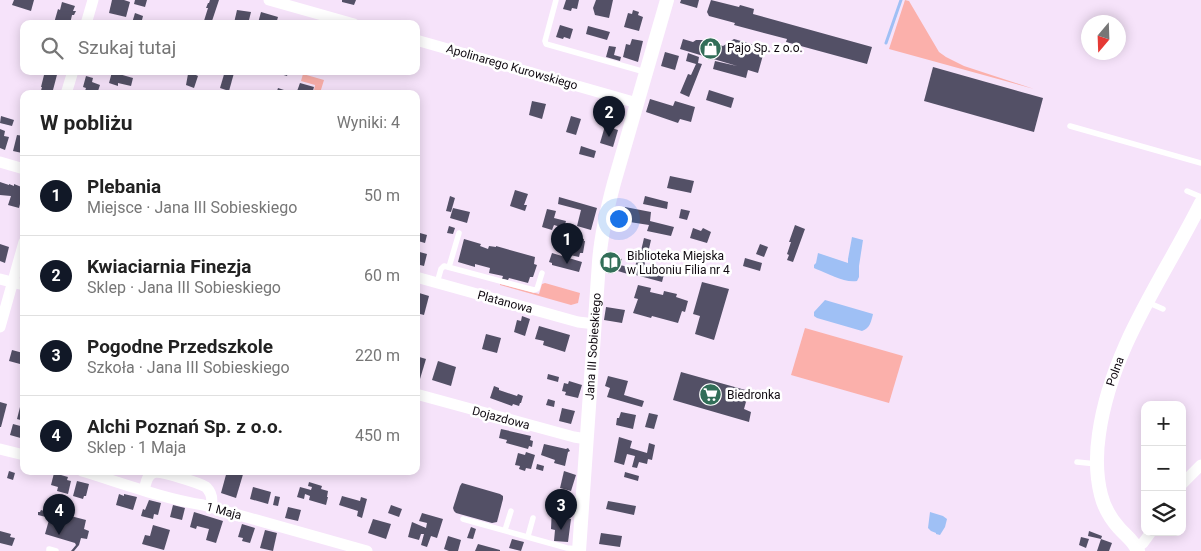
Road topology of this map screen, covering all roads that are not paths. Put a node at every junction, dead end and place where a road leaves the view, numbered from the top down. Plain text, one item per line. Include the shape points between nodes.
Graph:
1 (93, 0) edge
2 (269, 0) edge
3 (556, 0) edge
4 (667, 0) edge
5 (87, 20) edge
6 (340, 20) edge
7 (420, 41) edge
8 (646, 72) junction
9 (72, 75) edge
10 (67, 90) edge
11 (637, 102) junction
12 (1070, 126) dead end
13 (0, 162) edge
14 (1201, 164) edge
15 (20, 168) edge
16 (1187, 192) dead end
17 (1201, 197) edge
18 (1201, 203) edge
19 (459, 233) dead end
20 (449, 267) junction
21 (20, 270) edge
22 (542, 273) dead end
23 (420, 278) edge
24 (0, 279) edge
25 (437, 283) junction
26 (18, 284) edge
27 (1147, 302) junction
28 (1164, 309) dead end
29 (595, 324) junction
30 (0, 327) edge
31 (420, 395) edge
32 (586, 439) junction
33 (0, 448) edge
34 (20, 454) edge
35 (1077, 462) dead end
36 (1097, 464) junction
37 (1201, 465) edge
38 (95, 475) edge
39 (150, 475) edge
40 (168, 475) edge
41 (1186, 480) edge
42 (144, 490) junction
43 (211, 507) junction
44 (511, 511) dead end
45 (533, 518) dead end
46 (463, 519) dead end
47 (505, 530) junction
48 (528, 536) junction
49 (1148, 536) edge
50 (1137, 549) edge
51 (579, 550) edge
52 (49, 551) edge
53 (56, 551) edge
54 (367, 551) edge

1 - 5 street
2 - 6 street
3 - 8 lane via 546,44
4 - 8 street, Jana III Sobieskiego
7 - 11 street, Apolinarego Kurowskiego
8 - 11 street, Jana III Sobieskiego
9 - 10 street
11 - 29 street, Jana III Sobieskiego via 604,225
12 - 14 lane
13 - 15 street
16 - 17 lane
18 - 27 street, Polna
19 - 20 lane
20 - 22 lane via 534,290
20 - 25 lane via 441,267
21 - 26 street
23 - 25 street, Platanowa
24 - 26 street
25 - 29 street, Platanowa
26 - 30 street
27 - 28 lane
27 - 36 street, Polna via 1111,384 1101,420
29 - 32 street, Jana III Sobieskiego
31 - 32 street, Dojazdowa
32 - 51 street, Jana III Sobieskiego
33 - 34 street
35 - 36 lane
36 - 50 street, Polna via 1099,487 1106,508
37 - 41 street
38 - 42 street, 1 Maja
39 - 42 street
40 - 43 street via 206,487 211,492
42 - 43 street, 1 Maja
43 - 54 street, 1 Maja
44 - 47 lane
45 - 48 lane
46 - 47 lane
47 - 48 lane
48 - 51 lane
49 - 50 street
52 - 53 lane

